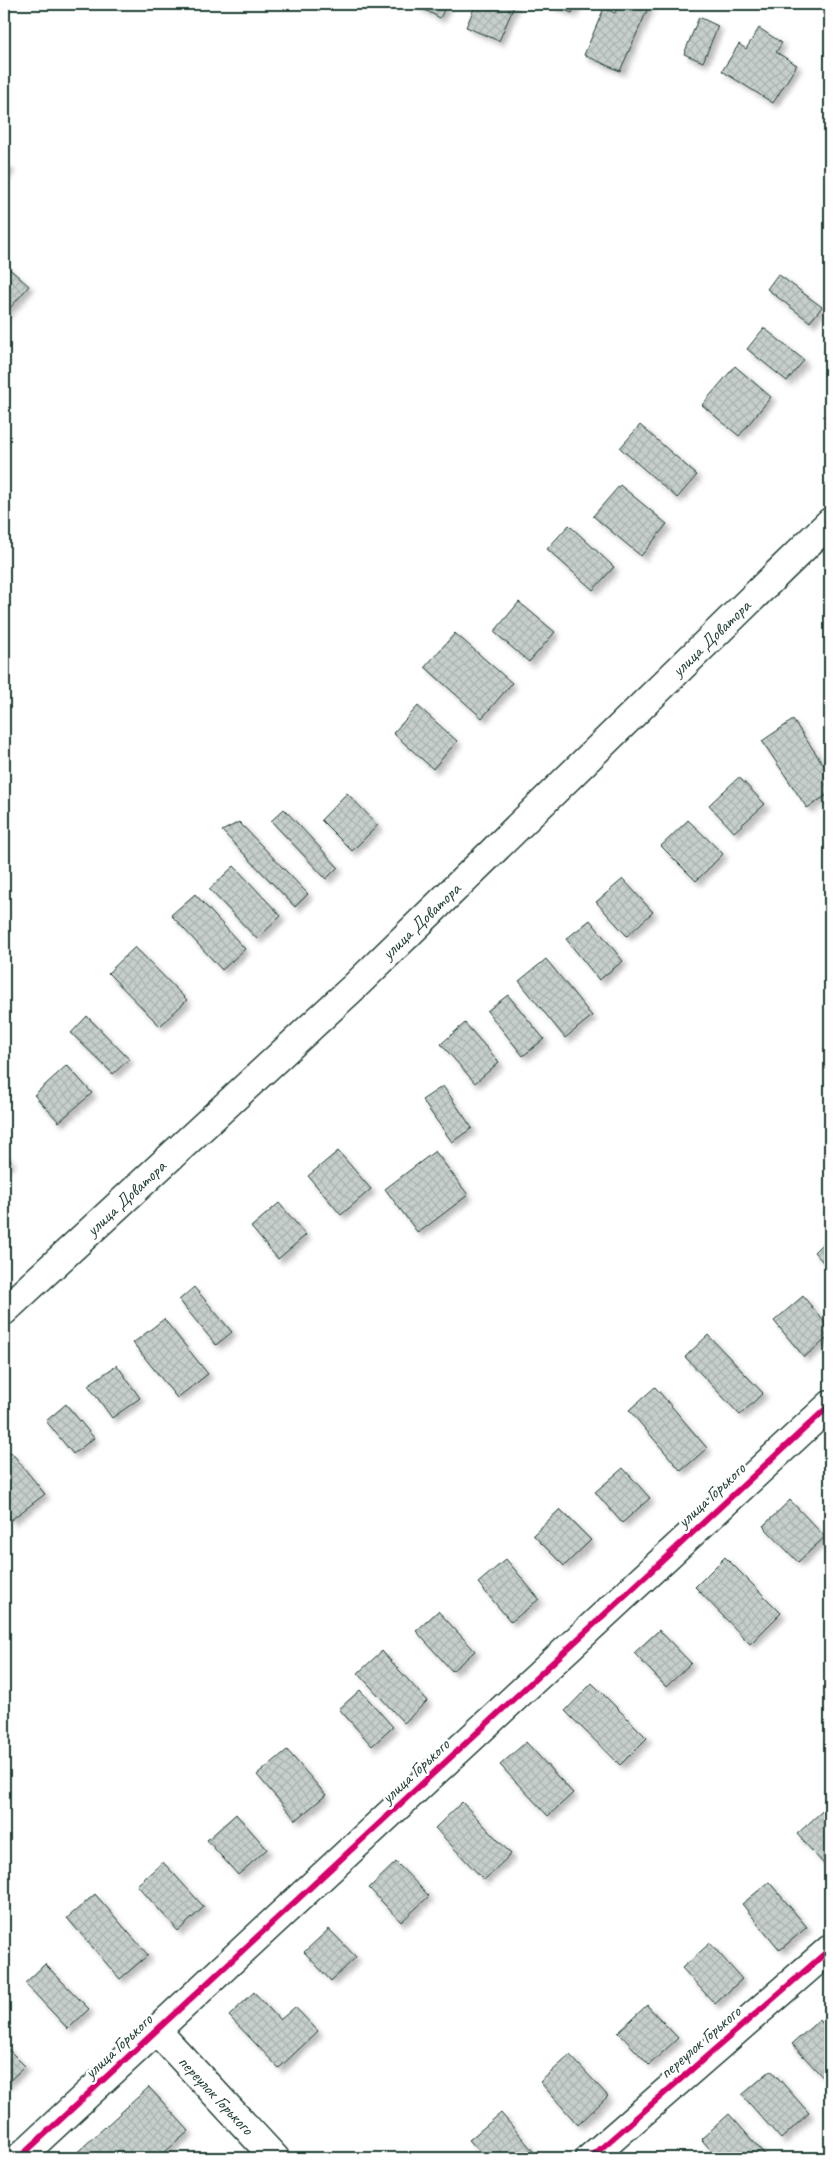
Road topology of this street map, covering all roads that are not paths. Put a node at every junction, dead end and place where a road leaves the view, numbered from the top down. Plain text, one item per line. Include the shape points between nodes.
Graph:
1 (830, 522) edge
2 (4, 1311) edge
3 (830, 1405) edge
4 (830, 1949) edge
5 (157, 2031) junction
6 (19, 2158) edge
7 (275, 2158) edge
8 (590, 2158) edge

1 - 2 street, улица Доватора via 355,986
3 - 5 street, улица Горького
4 - 8 street, переулок Горького
5 - 6 street, улица Горького
5 - 7 street, переулок Горького

